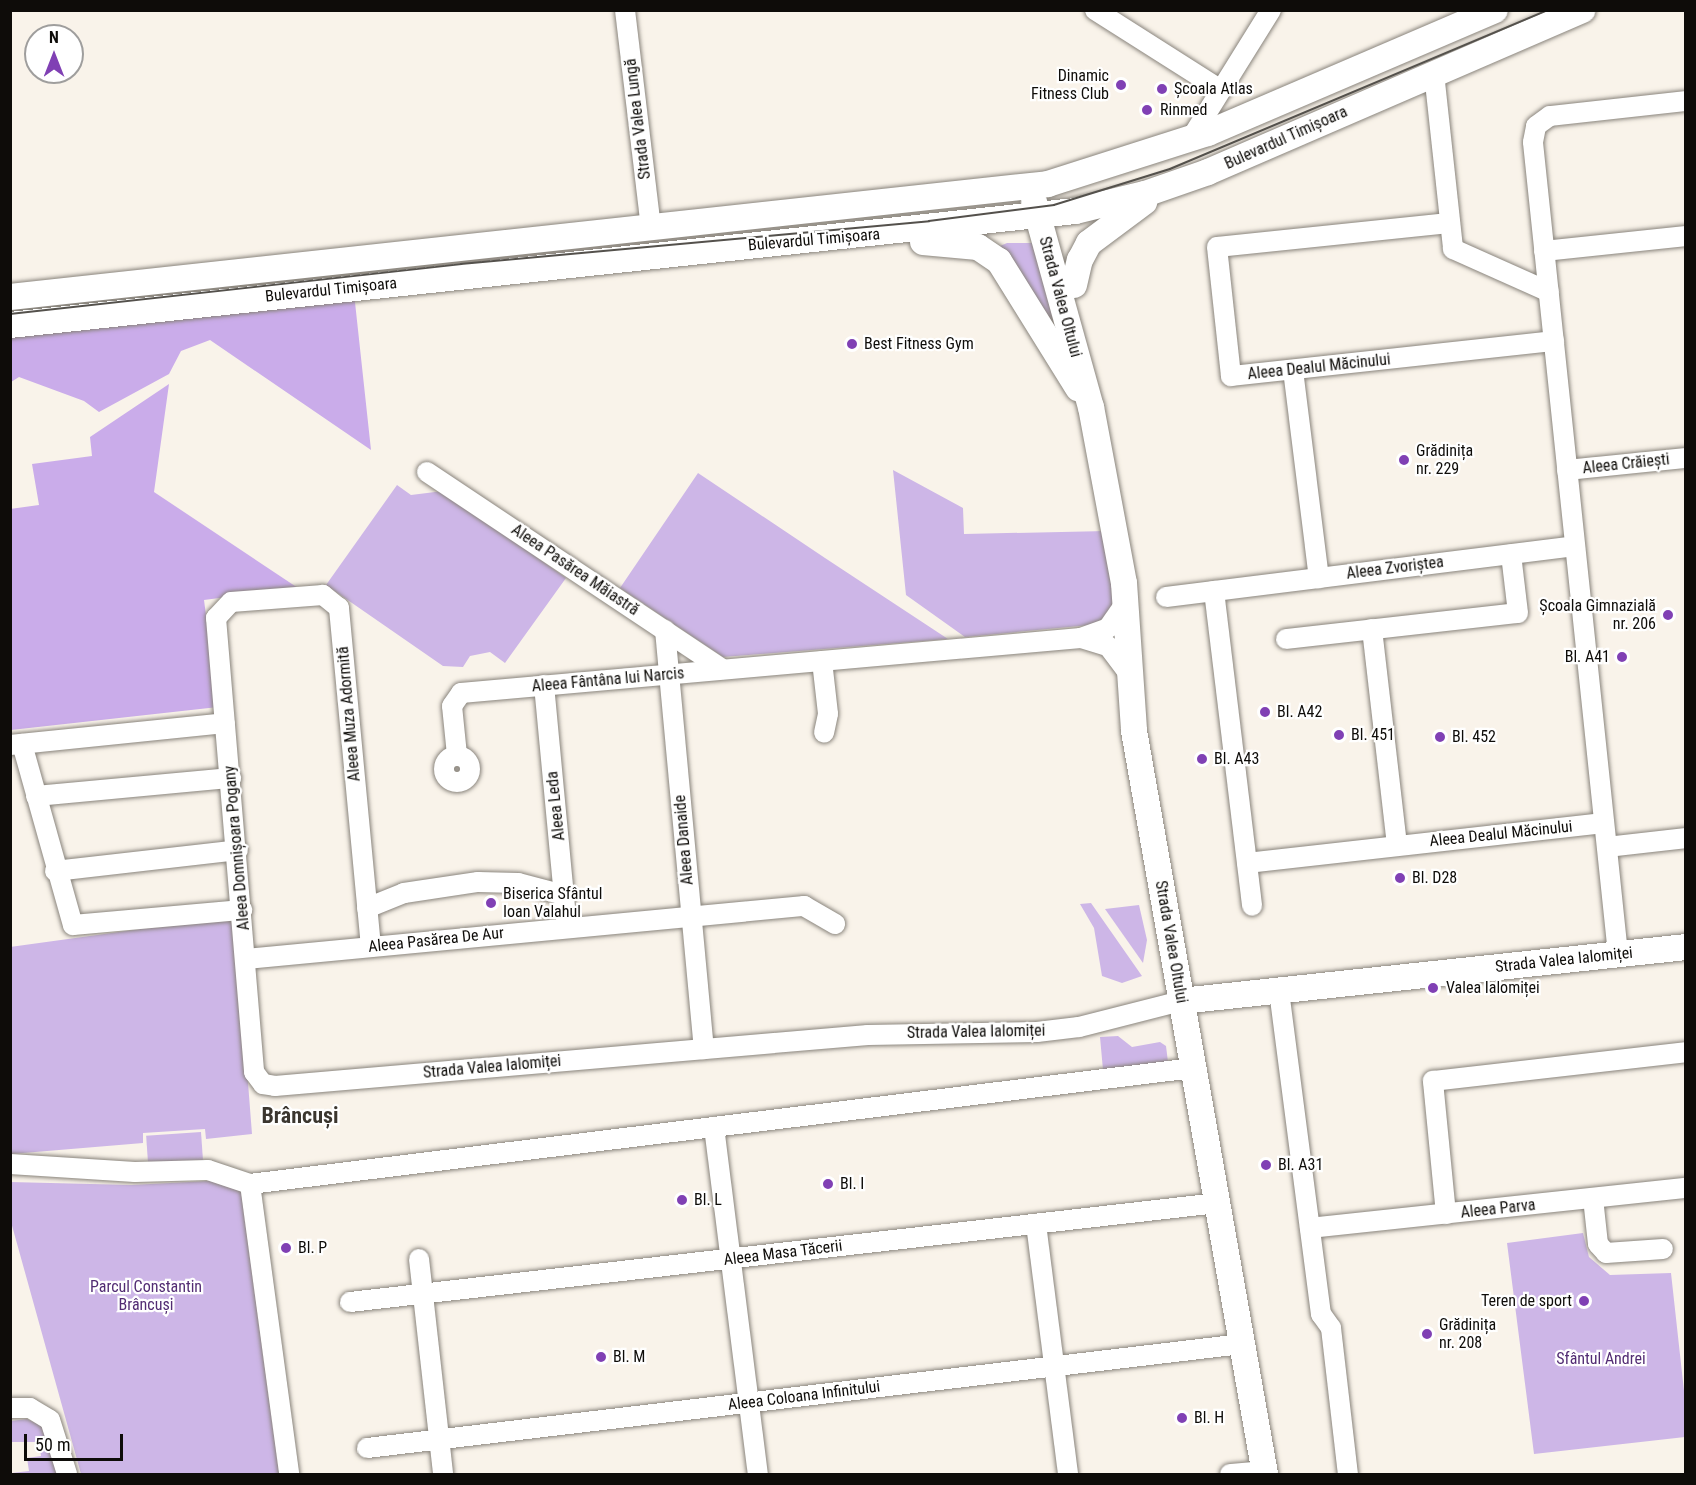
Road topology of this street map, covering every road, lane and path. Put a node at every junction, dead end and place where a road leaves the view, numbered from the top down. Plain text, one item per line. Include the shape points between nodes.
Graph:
1 (625, 10) edge
2 (1095, 10) edge
3 (1271, 10) edge
4 (1495, 10) edge
5 (1582, 10) edge
6 (1539, 19) edge
7 (1434, 73) junction
8 (1221, 90) junction
9 (1686, 101) edge
10 (1190, 140) junction
11 (1175, 184) junction
12 (1039, 186) junction
13 (926, 199) junction
14 (1047, 216) junction
15 (1449, 223) junction
16 (651, 227) junction
17 (931, 228) junction
18 (1686, 236) edge
19 (833, 238) junction
20 (1544, 251) junction
21 (1074, 285) junction
22 (55, 292) junction
23 (1549, 292) junction
24 (10, 297) edge
25 (58, 319) junction
26 (10, 325) edge
27 (1554, 341) junction
28 (1293, 370) junction
29 (1091, 407) junction
30 (1686, 458) edge
31 (1567, 470) junction
32 (427, 472) dead end
33 (1575, 546) junction
34 (1511, 554) junction
35 (1319, 578) junction
36 (1214, 591) junction
37 (1166, 597) dead end
38 (1126, 602) junction
39 (220, 610) joint
40 (1372, 629) junction
41 (665, 630) junction
42 (1082, 638) junction
43 (1286, 639) dead end
44 (822, 661) junction
45 (722, 669) junction
46 (669, 674) junction
47 (1129, 674) junction
48 (544, 685) junction
49 (225, 723) junction
50 (824, 733) dead end
51 (16, 745) edge
52 (458, 755) dead end
53 (231, 778) junction
54 (36, 796) junction
55 (1604, 823) junction
56 (1686, 838) edge
57 (1397, 845) junction
58 (1607, 847) junction
59 (238, 850) junction
60 (1247, 863) junction
61 (55, 871) junction
62 (564, 895) junction
63 (1252, 906) dead end
64 (367, 908) junction
65 (242, 910) junction
66 (691, 916) junction
67 (835, 924) dead end
68 (567, 927) junction
69 (371, 947) junction
70 (1686, 947) edge
71 (1618, 954) junction
72 (246, 959) junction
73 (1280, 991) junction
74 (1181, 1001) junction
75 (704, 1049) junction
76 (1686, 1052) edge
77 (1193, 1068) junction
78 (263, 1084) joint
79 (714, 1127) junction
80 (10, 1164) edge
81 (250, 1184) junction
82 (1686, 1188) edge
83 (1593, 1198) junction
84 (1217, 1203) junction
85 (1446, 1214) junction
86 (1036, 1224) junction
87 (1310, 1228) junction
88 (1663, 1249) dead end
89 (419, 1259) dead end
90 (731, 1259) junction
91 (423, 1293) junction
92 (350, 1302) dead end
93 (1242, 1344) junction
94 (1054, 1366) junction
95 (749, 1403) junction
96 (10, 1408) edge
97 (438, 1440) junction
98 (367, 1448) dead end
99 (1264, 1473) edge
100 (68, 1474) edge
101 (290, 1474) edge
102 (443, 1474) edge
103 (758, 1474) edge
104 (1068, 1474) edge
105 (1230, 1474) edge
106 (1348, 1474) edge

1 - 16 street, Strada Valea Lungă
2 - 8 street
3 - 8 street
4 - 10 main road, Bulevardul Timișoara
5 - 6 main road, Bulevardul Timișoara
6 - 7 main road, Bulevardul Timișoara
7 - 11 main road, Bulevardul Timișoara
7 - 15 street
8 - 10 street
9 - 20 street via 1550,116 1536,126 1535,161
10 - 12 main road, Bulevardul Timișoara
11 - 14 main road, Bulevardul Timișoara
11 - 21 main road via 1099,233 1084,252
12 - 13 main road, Bulevardul Timișoara
12 - 14 main road, Strada Valea Oltului
13 - 16 main road, Bulevardul Timișoara
13 - 17 main road
14 - 17 main road, Bulevardul Timișoara
14 - 21 main road, Strada Valea Oltului
14 - 29 main road, Strada Valea Oltului
15 - 23 street via 1451,244 1457,252
15 - 28 street, Aleea Dealul Măcinului via 1217,247 1231,376
16 - 22 main road, Bulevardul Timișoara
17 - 19 main road, Bulevardul Timișoara
18 - 20 street
19 - 25 main road, Bulevardul Timișoara
19 - 29 main road via 960,244 984,250 999,261
20 - 23 street
21 - 29 main road, Strada Valea Oltului via 1087,351
22 - 24 main road, Bulevardul Timișoara
22 - 25 main road
23 - 27 street
25 - 26 main road, Bulevardul Timișoara
27 - 28 street, Aleea Dealul Măcinului
27 - 31 street
28 - 35 street
29 - 38 main road, Strada Valea Oltului
30 - 31 street, Aleea Crăiești
31 - 33 street
32 - 41 street, Aleea Pasărea Măiastră
33 - 34 street, Aleea Zvoriștea
33 - 55 street
34 - 35 street, Aleea Zvoriștea
34 - 40 street via 1518,613
35 - 36 street, Aleea Zvoriștea
36 - 37 street, Aleea Zvoriștea
36 - 60 street
38 - 42 street, Aleea Fântâna lui Narcis via 1108,628
38 - 47 main road, Strada Valea Oltului
39 - 49 street, Aleea Domnișoara Pogany via 216,618
39 - 64 street, Aleea Muza Adormită via 231,602 323,595 339,609
40 - 43 street
40 - 57 street
41 - 45 street, Aleea Pasărea Măiastră
41 - 46 street, Aleea Danaide
42 - 44 street, Aleea Fântâna lui Narcis
42 - 47 street, Aleea Fântâna lui Narcis via 1108,646
44 - 45 street, Aleea Fântâna lui Narcis
44 - 50 street via 828,714
45 - 46 street, Aleea Fântâna lui Narcis
46 - 48 street, Aleea Fântâna lui Narcis
46 - 66 street, Aleea Danaide
47 - 74 main road, Strada Valea Oltului via 1143,782
48 - 52 street, Aleea Fântâna lui Narcis via 456,696 452,706
48 - 62 street, Aleea Leda
49 - 51 street
49 - 53 street, Aleea Domnișoara Pogany
51 - 54 street
53 - 54 street
53 - 59 street, Aleea Domnișoara Pogany
54 - 61 street
55 - 57 street, Aleea Dealul Măcinului
55 - 58 street
56 - 58 street
57 - 60 street, Aleea Dealul Măcinului
58 - 71 street
59 - 61 street
59 - 65 street, Aleea Domnișoara Pogany
60 - 63 street
61 - 65 street via 73,925
62 - 64 street via 518,883 469,882 404,893
62 - 68 street, Aleea Leda
64 - 69 street, Aleea Muza Adormită
65 - 72 street, Aleea Domnișoara Pogany
66 - 67 street, Aleea Pasărea De Aur via 804,906
66 - 68 street, Aleea Pasărea De Aur
66 - 75 street, Aleea Danaide
68 - 69 street, Aleea Pasărea De Aur
69 - 72 street, Aleea Pasărea De Aur
70 - 71 main road, Strada Valea Ialomiței
71 - 73 main road, Strada Valea Ialomiței
72 - 78 street, Aleea Domnișoara Pogany via 254,1072
73 - 74 main road, Strada Valea Ialomiței
73 - 87 street
74 - 75 street, Strada Valea Ialomiței via 1079,1027 1037,1032 877,1034
74 - 77 main road, Strada Valea Oltului
75 - 78 street, Strada Valea Ialomiței
76 - 85 street via 1432,1081
77 - 79 street
77 - 84 main road, Strada Valea Oltului
79 - 81 street
79 - 90 street
80 - 81 street via 135,1172 208,1170
81 - 101 street
82 - 83 street, Aleea Parva
83 - 85 street, Aleea Parva
83 - 88 street via 1598,1244 1606,1253
84 - 86 street, Aleea Masa Tăcerii
84 - 93 main road, Strada Valea Oltului
85 - 87 street, Aleea Parva
86 - 90 street, Aleea Masa Tăcerii
86 - 94 street
87 - 106 street via 1321,1314 1331,1328
89 - 91 street
90 - 91 street, Aleea Masa Tăcerii
90 - 95 street
91 - 92 street, Aleea Masa Tăcerii
91 - 97 street
93 - 94 street, Aleea Coloana Infinitului
93 - 99 main road, Strada Valea Oltului
94 - 95 street, Aleea Coloana Infinitului
94 - 104 street
95 - 97 street, Aleea Coloana Infinitului
95 - 103 street
96 - 100 street via 30,1408 50,1420
97 - 98 street, Aleea Coloana Infinitului
97 - 102 street
99 - 105 street

